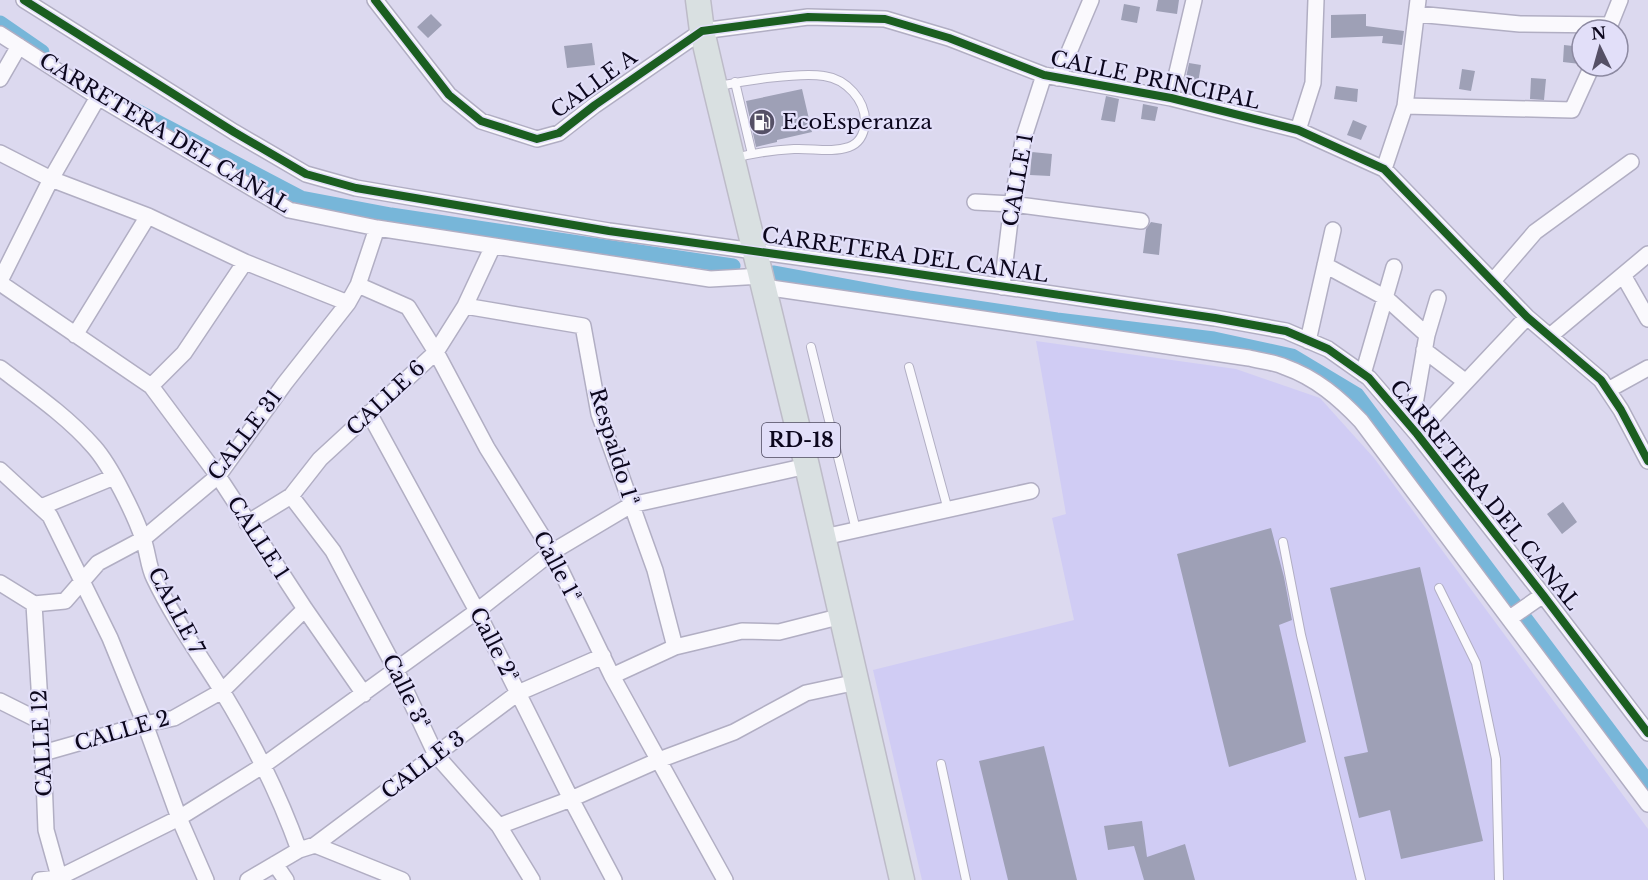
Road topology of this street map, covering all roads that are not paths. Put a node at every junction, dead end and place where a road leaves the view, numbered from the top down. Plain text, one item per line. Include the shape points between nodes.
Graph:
1 (24, 0) edge
2 (375, 0) edge
3 (698, 0) edge
4 (1091, 0) edge
5 (1194, 0) edge
6 (1316, 0) edge
7 (1620, 0) edge
8 (1418, 7) edge
9 (1613, 18) edge
10 (1570, 26) edge
11 (702, 31) junction
12 (0, 34) edge
13 (19, 46) junction
14 (1051, 76) junction
15 (1587, 78) edge
16 (0, 79) edge
17 (725, 85) junction
18 (99, 97) junction
19 (1171, 98) junction
20 (1404, 106) junction
21 (1298, 130) junction
22 (0, 153) edge
23 (742, 156) junction
24 (1631, 162) dead end
25 (1384, 169) junction
26 (51, 179) junction
27 (975, 202) dead end
28 (1012, 204) junction
29 (148, 216) junction
30 (1141, 220) dead end
31 (377, 228) junction
32 (1333, 230) dead end
33 (493, 246) junction
34 (754, 250) junction
35 (1648, 254) edge
36 (245, 262) junction
37 (1325, 265) junction
38 (1394, 267) dead end
39 (1623, 275) junction
40 (1493, 281) junction
41 (0, 282) edge
42 (763, 282) junction
43 (358, 285) junction
44 (1002, 287) junction
45 (1386, 298) junction
46 (1438, 298) dead end
47 (348, 303) junction
48 (465, 306) junction
49 (1527, 317) junction
50 (1648, 319) edge
51 (75, 335) junction
52 (1550, 336) junction
53 (1308, 341) junction
54 (1426, 342) junction
55 (811, 347) dead end
56 (436, 352) junction
57 (909, 367) dead end
58 (1648, 368) edge
59 (0, 369) edge
60 (1363, 374) junction
61 (1466, 382) junction
62 (151, 386) junction
63 (1608, 390) junction
64 (369, 413) junction
65 (1414, 431) junction
66 (1648, 459) edge
67 (807, 466) junction
68 (0, 470) edge
69 (218, 476) junction
70 (114, 477) junction
71 (1031, 491) dead end
72 (291, 496) junction
73 (631, 505) junction
74 (41, 507) junction
75 (948, 510) junction
76 (247, 523) junction
77 (856, 530) junction
78 (824, 537) junction
79 (143, 539) junction
80 (1283, 542) dead end
81 (552, 552) junction
82 (81, 582) junction
83 (0, 583) edge
84 (1440, 588) dead end
85 (1538, 598) junction
86 (34, 604) junction
87 (304, 609) junction
88 (477, 611) junction
89 (842, 616) junction
90 (1513, 616) junction
91 (675, 647) junction
92 (603, 657) junction
93 (396, 670) junction
94 (612, 676) junction
95 (857, 682) junction
96 (222, 691) junction
97 (518, 693) junction
98 (364, 694) junction
99 (0, 701) edge
100 (42, 722) junction
101 (145, 724) junction
102 (1648, 733) edge
103 (44, 753) junction
104 (436, 755) junction
105 (659, 760) junction
106 (941, 764) dead end
107 (264, 765) junction
108 (571, 799) junction
109 (1648, 804) edge
110 (179, 818) junction
111 (499, 826) junction
112 (315, 845) junction
113 (299, 850) junction
114 (274, 864) junction
115 (59, 879) edge
116 (40, 880) edge
117 (206, 880) edge
118 (248, 880) edge
119 (286, 880) edge
120 (402, 880) edge
121 (532, 880) edge
122 (614, 880) edge
123 (725, 880) edge
124 (902, 880) edge
125 (966, 880) edge
126 (1361, 880) edge
127 (1499, 880) edge

1 - 34 street, CARRETERA DEL CANAL via 306,174 356,188 586,228
2 - 11 street, CALLE A via 449,95 481,121 537,139 560,133
3 - 11 main road, RD-18
4 - 14 street
5 - 19 street
6 - 21 street via 1313,83
7 - 9 street
8 - 10 street via 1520,24
8 - 20 street
11 - 14 street, CALLE PRINCIPAL via 808,17 885,19
11 - 17 main road, RD-18
12 - 13 street, CARRETERA DEL CANAL
13 - 16 street
13 - 18 street, CARRETERA DEL CANAL
14 - 19 street, CALLE PRINCIPAL
14 - 28 street, CALLE 1 via 1023,140
15 - 20 street via 1572,110
17 - 23 main road, RD-18
17 - 23 lane via 824,76 853,91 866,113 860,141 850,147
18 - 26 street
18 - 31 street, CARRETERA DEL CANAL via 289,210
19 - 21 street, CALLE PRINCIPAL
20 - 25 street
21 - 25 street, CALLE PRINCIPAL
22 - 26 street
23 - 34 main road, RD-18
24 - 40 street via 1535,232
25 - 40 street, CALLE PRINCIPAL
26 - 29 street
26 - 41 street
27 - 28 street
28 - 30 street
28 - 44 street, CALLE 1
29 - 36 street
29 - 51 street
31 - 33 street, CARRETERA DEL CANAL
31 - 43 street, CALLE 31
32 - 37 street
33 - 42 street, CARRETERA DEL CANAL via 710,279
33 - 48 street, CALLE 6
34 - 42 main road, RD-18
34 - 44 street, CARRETERA DEL CANAL
35 - 39 street
36 - 47 street
36 - 62 street via 184,353
37 - 45 street
37 - 53 street
38 - 45 street
39 - 50 street
39 - 52 street
40 - 49 street, CALLE PRINCIPAL
41 - 51 street, CALLE 1
42 - 67 main road, RD-18
42 - 90 street, CARRETERA DEL CANAL via 1285,366 1340,399 1361,421
43 - 47 street, CALLE 31
43 - 56 street, Calle 1ª via 408,307
44 - 53 street, CARRETERA DEL CANAL via 1215,318 1286,332
45 - 54 street
45 - 60 street
46 - 54 street
47 - 69 street, CALLE 31
48 - 56 street, CALLE 6
48 - 73 street, Respaldo 1ª via 583,326 599,414
49 - 52 street, CALLE PRINCIPAL
49 - 61 street
51 - 62 street, CALLE 1
52 - 63 street, CALLE PRINCIPAL
53 - 60 street, CARRETERA DEL CANAL via 1328,349
54 - 61 street
54 - 65 street
55 - 77 lane
56 - 64 street, CALLE 6
56 - 81 street, Calle 1ª via 487,448
57 - 75 lane
58 - 63 street
59 - 70 street, CALLE 7 via 44,401 94,448
60 - 65 street, CARRETERA DEL CANAL
61 - 65 street
62 - 69 street, CALLE 1
63 - 66 street, CALLE PRINCIPAL
64 - 72 street, CALLE 6 via 320,459
64 - 88 street, Calle 2ª
65 - 85 street, CARRETERA DEL CANAL
67 - 73 street
67 - 78 main road, RD-18
68 - 74 street
69 - 76 street, CALLE 1
69 - 79 street, CALLE 31
70 - 74 street
70 - 79 street, CALLE 7
71 - 75 street
72 - 76 street, CALLE 6
72 - 93 street, Calle 3ª via 333,551
73 - 81 street
73 - 91 street, Respaldo 1ª
74 - 82 street via 50,516
75 - 77 street
76 - 87 street, CALLE 1
77 - 78 street
78 - 89 main road, RD-18
79 - 82 street, CALLE 31 via 98,563
79 - 96 street, CALLE 7 via 153,576 181,630
80 - 126 lane via 1301,635
81 - 88 street
81 - 92 street, Calle 1ª
82 - 86 street, CALLE 31 via 65,601
82 - 101 street via 110,639
83 - 86 street
84 - 127 lane via 1476,663 1496,759
85 - 90 street
85 - 102 street, CARRETERA DEL CANAL
86 - 100 street, CALLE 12
87 - 96 street, CALLE 2
87 - 98 street, CALLE 1
88 - 93 street
88 - 97 street, Calle 2ª
89 - 91 street via 779,632 742,631
89 - 95 main road, RD-18
90 - 109 street, CARRETERA DEL CANAL
91 - 94 street
92 - 94 street, Calle 1ª
92 - 97 street, CALLE 3
93 - 98 street
93 - 104 street, Calle 3ª
94 - 105 street, Calle 1ª
95 - 105 street via 806,693 734,732
95 - 124 main road, RD-18
96 - 101 street, CALLE 2 via 174,718
96 - 107 street, CALLE 7
97 - 104 street, CALLE 3
97 - 108 street, Calle 2ª
98 - 107 street
99 - 100 street
100 - 103 street, CALLE 12
101 - 103 street, CALLE 2
101 - 110 street
103 - 115 street, CALLE 12 via 46,830
104 - 111 street, Calle 3ª
104 - 112 street, CALLE 3
105 - 108 street
105 - 123 street, Calle 1ª
106 - 125 lane
107 - 110 street
107 - 113 street, CALLE 7
108 - 111 street
108 - 122 street, Calle 2ª
110 - 115 street
110 - 117 street
111 - 121 street, Calle 3ª
112 - 113 street, CALLE 3
112 - 120 street
113 - 114 street, CALLE 3
114 - 118 street, CALLE 3
114 - 119 street
115 - 116 street

